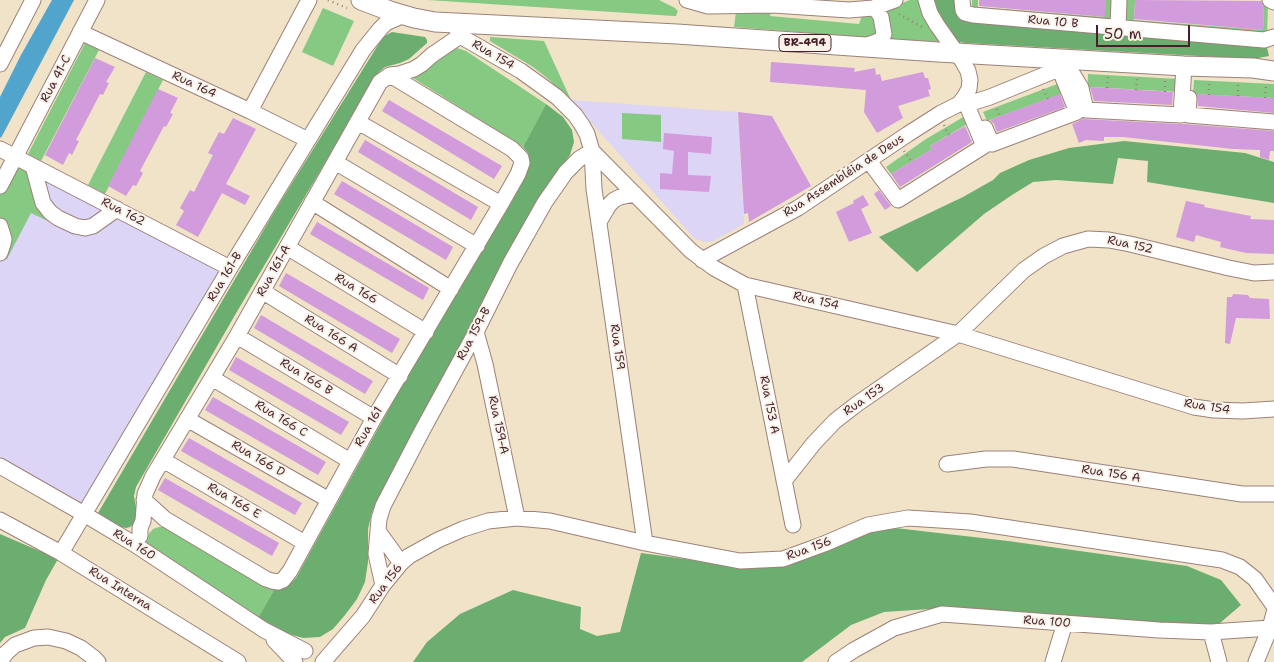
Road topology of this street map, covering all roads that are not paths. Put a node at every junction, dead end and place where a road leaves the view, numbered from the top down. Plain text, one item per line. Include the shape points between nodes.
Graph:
1 (33, 0) edge
2 (97, 0) edge
3 (309, 0) edge
4 (361, 0) edge
5 (687, 0) edge
6 (895, 0) edge
7 (926, 0) edge
8 (962, 0) edge
9 (1119, 0) edge
10 (1270, 0) edge
11 (1274, 2) edge
12 (876, 8) junction
13 (404, 15) junction
14 (1118, 28) junction
15 (458, 29) junction
16 (80, 32) junction
17 (1274, 37) edge
18 (864, 47) junction
19 (958, 54) junction
20 (1274, 60) edge
21 (0, 64) edge
22 (1068, 64) junction
23 (1187, 66) junction
24 (1261, 73) edge
25 (390, 75) junction
26 (1186, 93) junction
27 (966, 103) junction
28 (250, 111) junction
29 (358, 122) junction
30 (1274, 122) edge
31 (308, 140) junction
32 (0, 149) edge
33 (592, 151) junction
34 (15, 157) junction
35 (869, 161) junction
36 (335, 162) junction
37 (33, 166) junction
38 (0, 186) edge
39 (635, 194) junction
40 (312, 202) junction
41 (501, 204) junction
42 (117, 209) junction
43 (599, 222) junction
44 (0, 226) edge
45 (477, 246) junction
46 (287, 247) junction
47 (0, 253) edge
48 (702, 260) junction
49 (230, 268) junction
50 (1274, 272) edge
51 (745, 285) junction
52 (452, 289) junction
53 (262, 291) junction
54 (426, 332) junction
55 (476, 332) junction
56 (958, 334) junction
57 (237, 336) junction
58 (400, 376) junction
59 (212, 378) junction
60 (1274, 409) edge
61 (374, 418) junction
62 (188, 419) junction
63 (163, 460) junction
64 (350, 461) junction
65 (947, 464) dead end
66 (0, 466) edge
67 (784, 481) junction
68 (1274, 494) edge
69 (144, 500) junction
70 (329, 500) junction
71 (84, 514) junction
72 (517, 518) junction
73 (165, 519) junction
74 (0, 520) edge
75 (793, 525) dead end
76 (378, 532) junction
77 (137, 540) junction
78 (305, 543) junction
79 (644, 543) junction
80 (61, 553) junction
81 (401, 563) junction
82 (383, 585) junction
83 (1274, 606) edge
84 (1274, 613) edge
85 (1065, 623) junction
86 (1270, 628) junction
87 (1211, 632) junction
88 (309, 658) edge
89 (0, 662) edge
90 (98, 662) edge
91 (238, 662) edge
92 (836, 662) edge
93 (1053, 662) edge
94 (1219, 662) edge
95 (1256, 662) edge

1 - 21 street
2 - 16 street, Rua 41-C
3 - 28 street
4 - 13 main road, BR-494
5 - 12 street via 708,6
6 - 12 street
7 - 19 street via 934,19
8 - 14 street, Rua 10 B via 965,13 973,16
9 - 14 street
10 - 11 street
12 - 18 street via 882,17 884,34 881,40
13 - 15 main road, BR-494
13 - 31 street, Rua 161-B via 386,23 368,42
14 - 17 street, Rua 10 B via 1264,40
15 - 18 main road, BR-494 via 677,34
15 - 25 street via 422,64
15 - 33 street, Rua 154 via 557,97 582,125
16 - 28 street, Rua 164
16 - 34 street, Rua 41-C
18 - 19 main road, BR-494
19 - 22 main road, BR-494
19 - 27 street via 970,80
20 - 24 street
22 - 23 main road, BR-494
22 - 26 street via 1081,88 1086,110 1180,115
22 - 27 street, Rua Assembléia de Deus
22 - 27 street via 1077,112 992,144
23 - 24 main road, BR-494
23 - 26 street
25 - 29 street, Rua 161-A via 380,82
25 - 41 street, Rua 161 via 512,149 521,158 520,168
26 - 30 street via 1188,116
27 - 35 street, Rua Assembléia de Deus via 934,117
27 - 35 street via 984,146 898,200
28 - 31 street, Rua 164
29 - 36 street, Rua 161-A
29 - 41 street
31 - 49 street, Rua 161-B
32 - 34 street, Rua 162
33 - 39 street, Rua 154
33 - 43 street, Rua 159
33 - 55 street, Rua 159-B via 579,159 555,187 510,264
34 - 37 street, Rua 162
34 - 38 street, Rua 41-C
35 - 48 street, Rua Assembléia de Deus via 798,208
36 - 40 street, Rua 161-A
36 - 45 street
37 - 42 street, Rua 162
37 - 42 street via 43,203 58,218 85,228
39 - 43 street via 614,200
39 - 48 street, Rua 154
40 - 46 street, Rua 161-A
40 - 52 street
41 - 45 street, Rua 161
42 - 49 street, Rua 162
43 - 79 street, Rua 159
44 - 47 street via 4,238
45 - 52 street, Rua 161
46 - 53 street, Rua 161-A
46 - 54 street, Rua 166
48 - 51 street, Rua 154
49 - 71 street, Rua 161-B
50 - 56 street, Rua 152 via 1242,271 1120,242 1088,239 1063,246 1034,263
51 - 56 street, Rua 154
51 - 67 street, Rua 153 A
52 - 54 street, Rua 161
53 - 57 street, Rua 161-A
53 - 58 street, Rua 166 A
54 - 58 street, Rua 161
55 - 72 street, Rua 159-A via 486,364
55 - 76 street, Rua 159-B via 383,506
56 - 60 street, Rua 154 via 1194,406 1242,412
56 - 67 street, Rua 153 via 834,421
57 - 59 street, Rua 161-A
57 - 61 street, Rua 166 B
58 - 61 street, Rua 161
59 - 62 street, Rua 161-A
59 - 64 street, Rua 166 C
61 - 64 street, Rua 161
62 - 63 street, Rua 161-A
62 - 70 street, Rua 166 D
63 - 69 street, Rua 161-A
63 - 78 street, Rua 166 E
64 - 70 street, Rua 161
65 - 68 street, Rua 156 A via 1013,459 1242,494
66 - 71 street, Rua 160
67 - 75 street, Rua 153 A
69 - 73 street, Rua 161
69 - 77 street, Rua 161-A via 143,521
70 - 78 street, Rua 161
71 - 77 street, Rua 160
71 - 80 street, Rua 161-B
72 - 79 street, Rua 156 via 550,521
72 - 81 street, Rua 156 via 488,521 463,529
73 - 77 street via 153,522
73 - 78 street, Rua 161 via 272,582 287,576
74 - 80 street, Rua Interna
76 - 81 street
76 - 82 street, Rua 159-B via 376,554
77 - 88 street, Rua 160
79 - 83 street, Rua 156 via 740,561 784,559 868,525 908,518 970,522 1222,560 1255,578
80 - 91 street, Rua Interna
81 - 82 street, Rua 156
82 - 88 street, Rua 156 via 363,616 341,641
84 - 86 street
85 - 87 street, Rua 100
85 - 92 street, Rua 100 via 942,614 894,628
85 - 93 street
86 - 87 street, Rua 100
86 - 95 street
87 - 94 street
89 - 90 street via 15,645 48,637 81,648

